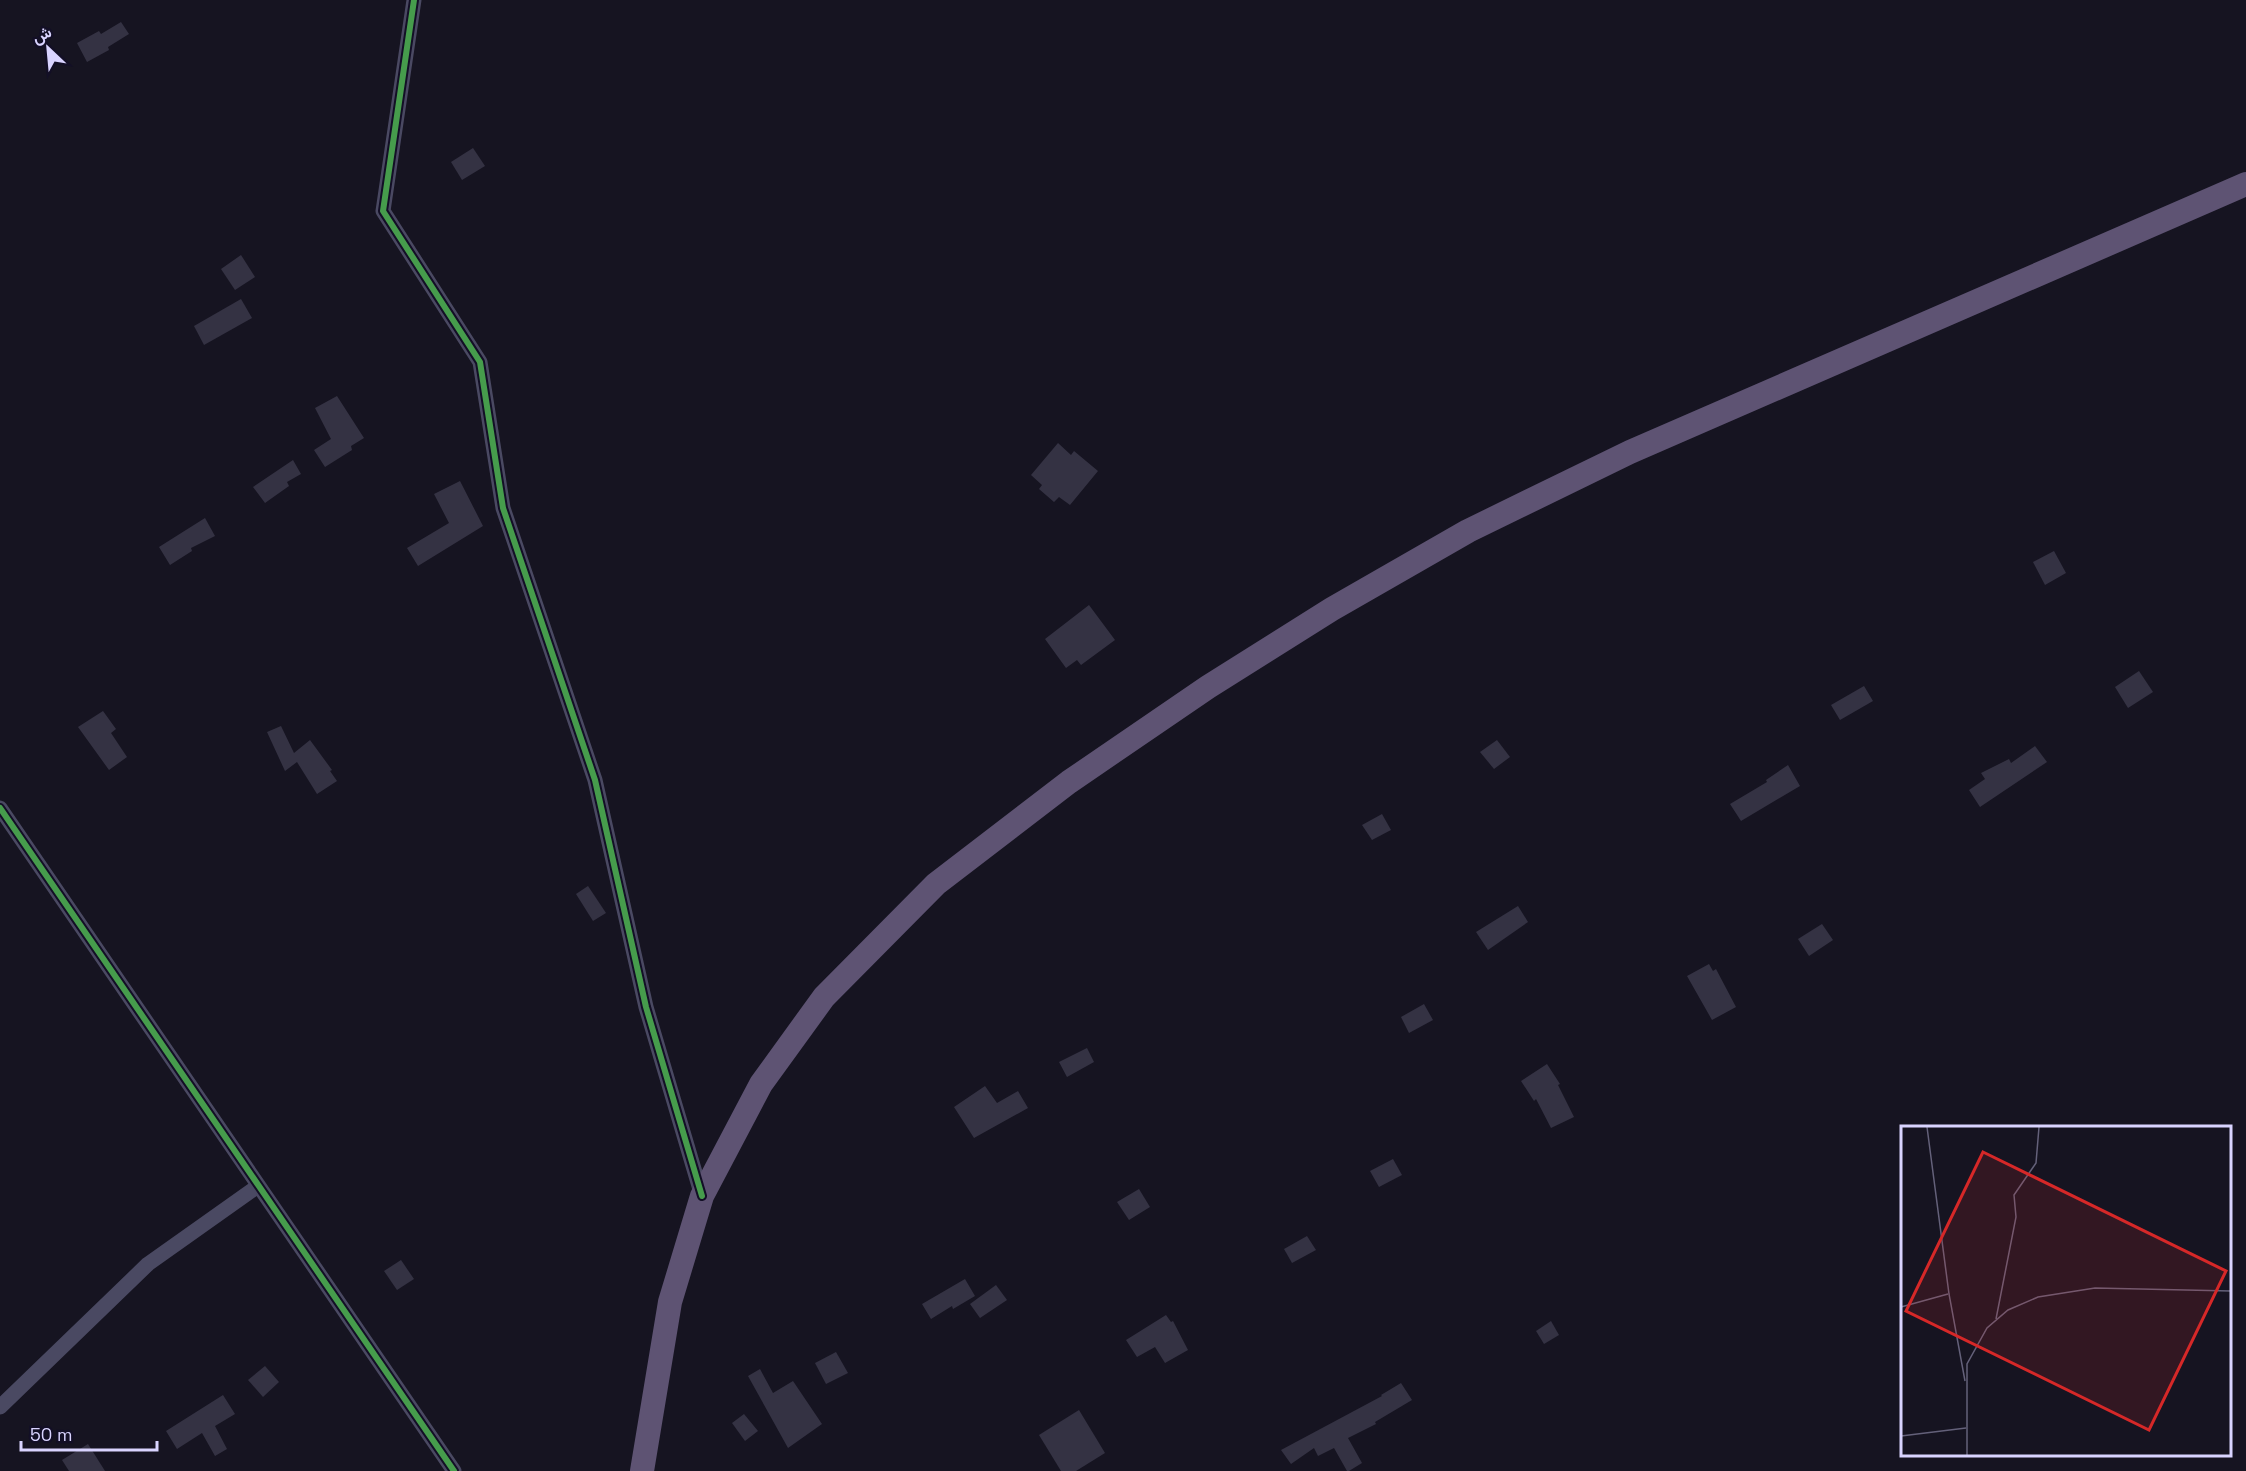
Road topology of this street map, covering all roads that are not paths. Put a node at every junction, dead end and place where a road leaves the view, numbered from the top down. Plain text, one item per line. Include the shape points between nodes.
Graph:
1 (414, 0) edge
2 (2246, 184) edge
3 (0, 808) edge
4 (258, 1186) junction
5 (702, 1196) junction
6 (0, 1407) edge
7 (454, 1471) edge
8 (642, 1471) edge

1 - 5 street via 383,211 480,362 503,508 595,780 646,1007
2 - 5 main road via 1630,452 1468,531 1332,609 1208,687 1069,782 928,892 824,997 761,1084
3 - 4 street
4 - 6 street via 148,1264
4 - 7 street
5 - 8 main road via 670,1302

